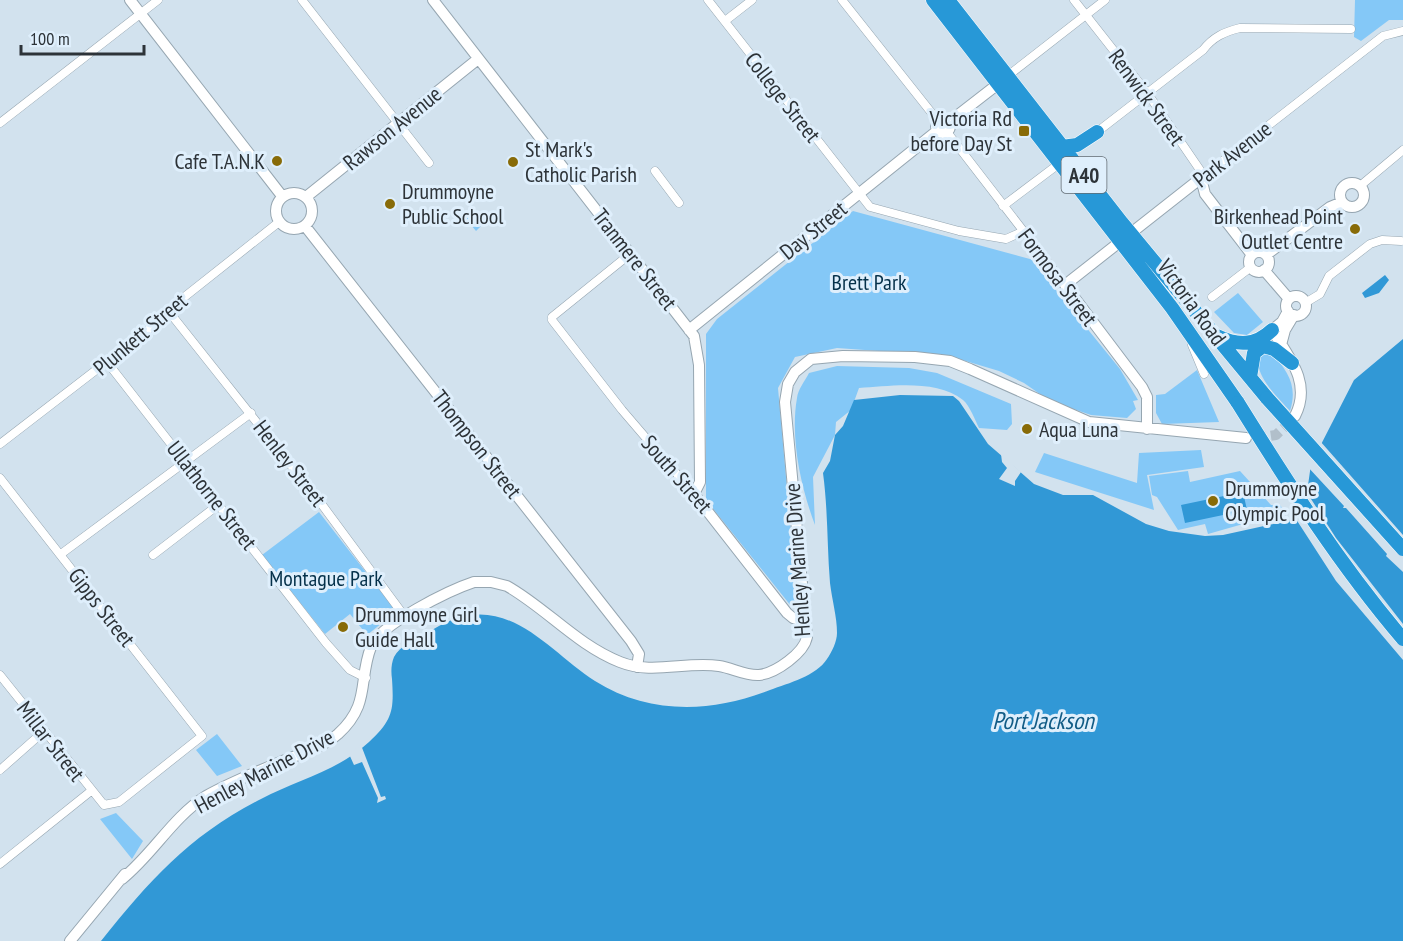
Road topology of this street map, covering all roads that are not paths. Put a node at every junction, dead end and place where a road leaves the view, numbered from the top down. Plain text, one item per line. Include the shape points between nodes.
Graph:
1 (130, 0) edge
2 (158, 0) edge
3 (302, 0) edge
4 (433, 0) edge
5 (708, 0) edge
6 (752, 0) edge
7 (842, 0) edge
8 (933, 0) edge
9 (948, 0) edge
10 (1074, 0) edge
11 (1105, 0) edge
12 (140, 14) junction
13 (1087, 15) junction
14 (725, 21) junction
15 (1351, 29) dead end
16 (1403, 31) edge
17 (478, 59) junction
18 (1003, 80) junction
19 (1148, 94) junction
20 (0, 123) edge
21 (398, 123) junction
22 (943, 126) junction
23 (1097, 132) joint
24 (1062, 147) junction
25 (1403, 150) edge
26 (429, 163) dead end
27 (1060, 163) junction
28 (654, 171) dead end
29 (1201, 178) junction
30 (1360, 186) junction
31 (858, 193) junction
32 (282, 196) junction
33 (306, 197) junction
34 (1342, 202) junction
35 (679, 203) dead end
36 (1004, 206) junction
37 (276, 224) junction
38 (305, 226) junction
39 (1024, 231) junction
40 (1126, 237) junction
41 (1401, 241) dead end
42 (630, 254) junction
43 (1252, 255) junction
44 (1266, 255) junction
45 (1251, 267) junction
46 (1264, 270) junction
47 (1065, 285) junction
48 (1212, 297) dead end
49 (1289, 298) junction
50 (1305, 303) junction
51 (170, 313) junction
52 (1291, 313) junction
53 (689, 330) junction
54 (1272, 330) junction
55 (1210, 333) junction
56 (1191, 344) dead end
57 (1281, 345) junction
58 (107, 362) junction
59 (1292, 363) junction
60 (1204, 374) dead end
61 (1250, 377) junction
62 (251, 412) junction
63 (1295, 416) tunnel mouth
64 (1147, 429) junction
65 (1246, 438) tunnel mouth
66 (0, 444) edge
67 (185, 460) junction
68 (0, 478) edge
69 (694, 494) junction
70 (218, 505) junction
71 (1403, 549) edge
72 (61, 554) junction
73 (153, 555) dead end
74 (405, 617) junction
75 (806, 622) junction
76 (1403, 639) edge
77 (637, 667) junction
78 (0, 675) edge
79 (366, 678) junction
80 (43, 732) junction
81 (0, 770) edge
82 (91, 791) junction
83 (104, 805) joint
84 (0, 864) edge
85 (70, 941) edge

1 - 12 street
2 - 12 street
3 - 21 street
4 - 17 street, Tranmere Street
5 - 14 street, College Street
6 - 14 street
7 - 22 street, Formosa Street
8 - 18 highway, Victoria Road / A40
9 - 18 highway, Victoria Road / A40
10 - 13 street, Renwick Street
11 - 13 street, Day Street
12 - 20 street
12 - 32 street
13 - 18 street, Day Street
13 - 19 street, Renwick Street
14 - 31 street, College Street
15 - 19 street via 1240,28 1224,32
16 - 29 street, Park Avenue via 1383,36
17 - 21 street, Rawson Avenue
17 - 42 street, Tranmere Street
18 - 22 street, Day Street
18 - 24 highway, Victoria Road / A40
18 - 27 highway, Victoria Road / A40
19 - 23 street
19 - 29 street, Renwick Street via 1200,170
21 - 26 street
21 - 33 street, Rawson Avenue
22 - 31 street, Day Street
22 - 36 street, Formosa Street
23 - 24 highway via 1077,145
24 - 40 highway, Victoria Road / A40
25 - 30 street
27 - 36 street
27 - 40 highway, Victoria Road / A40
28 - 35 street
29 - 40 street, Park Avenue
29 - 43 street, Renwick Street via 1205,194
30 - 34 street via 1349,183 1343,187
30 - 34 street via 1363,197 1359,204
31 - 39 street, College Street via 870,207 960,231 1006,239
31 - 53 street, Day Street
32 - 33 street via 294,192
32 - 37 street via 276,206
33 - 38 street via 312,211
34 - 44 street
36 - 39 street, Formosa Street
37 - 38 street via 288,229
37 - 51 street, Plunkett Street via 178,302
38 - 77 street, Thompson Street via 631,641 639,654
39 - 47 street, Formosa Street
40 - 47 street, Park Avenue
40 - 55 highway, Victoria Road / A40
40 - 76 highway, Victoria Road / A40, bridge via 1325,540
41 - 50 street via 1370,244 1329,276 1320,294
42 - 53 street, Tranmere Street
42 - 69 street, South Street via 552,318 622,410
43 - 44 street
43 - 45 street
44 - 46 street via 1269,263
45 - 46 street
45 - 48 street
46 - 49 street
47 - 64 street, Formosa Street via 1142,387 1147,397
49 - 50 street via 1300,297
49 - 52 street via 1286,303
50 - 52 street via 1303,312
51 - 58 street, Plunkett Street
51 - 62 street, Henley Street
52 - 54 street
52 - 57 street
53 - 69 street, Tranmere Street via 696,340 699,365 700,482
54 - 55 highway via 1257,340 1239,344
54 - 57 street
55 - 61 highway, Victoria Road / A40
56 - 60 street
57 - 59 street
58 - 66 street, Plunkett Street
58 - 67 street, Ullathorne Street
59 - 61 highway via 1263,346 1254,353
59 - 63 street via 1302,390
61 - 71 highway, Victoria Road / A40, bridge
62 - 67 street
62 - 74 street, Henley Street
64 - 65 street, Henley Marine Drive
64 - 75 street, Henley Marine Drive via 1082,420 950,362 915,357 843,356 802,364 791,378 785,402
67 - 70 street, Ullathorne Street
67 - 72 street
68 - 72 street, Gipps Street
69 - 75 street, South Street via 786,613
70 - 73 street
70 - 79 street, Ullathorne Street via 326,643 350,670
72 - 83 street, Gipps Street via 202,736 119,802
74 - 77 street, Henley Marine Drive via 466,585 482,581 499,583 597,650
74 - 79 street, Henley Marine Drive via 376,637
75 - 77 street, Henley Marine Drive via 803,648 778,668 764,673 747,674 689,664
78 - 80 street, Millar Street
79 - 85 street, Henley Marine Drive via 356,712 331,740 209,795 139,854
80 - 81 street
80 - 82 street, Millar Street
82 - 83 street, Millar Street
82 - 84 street

